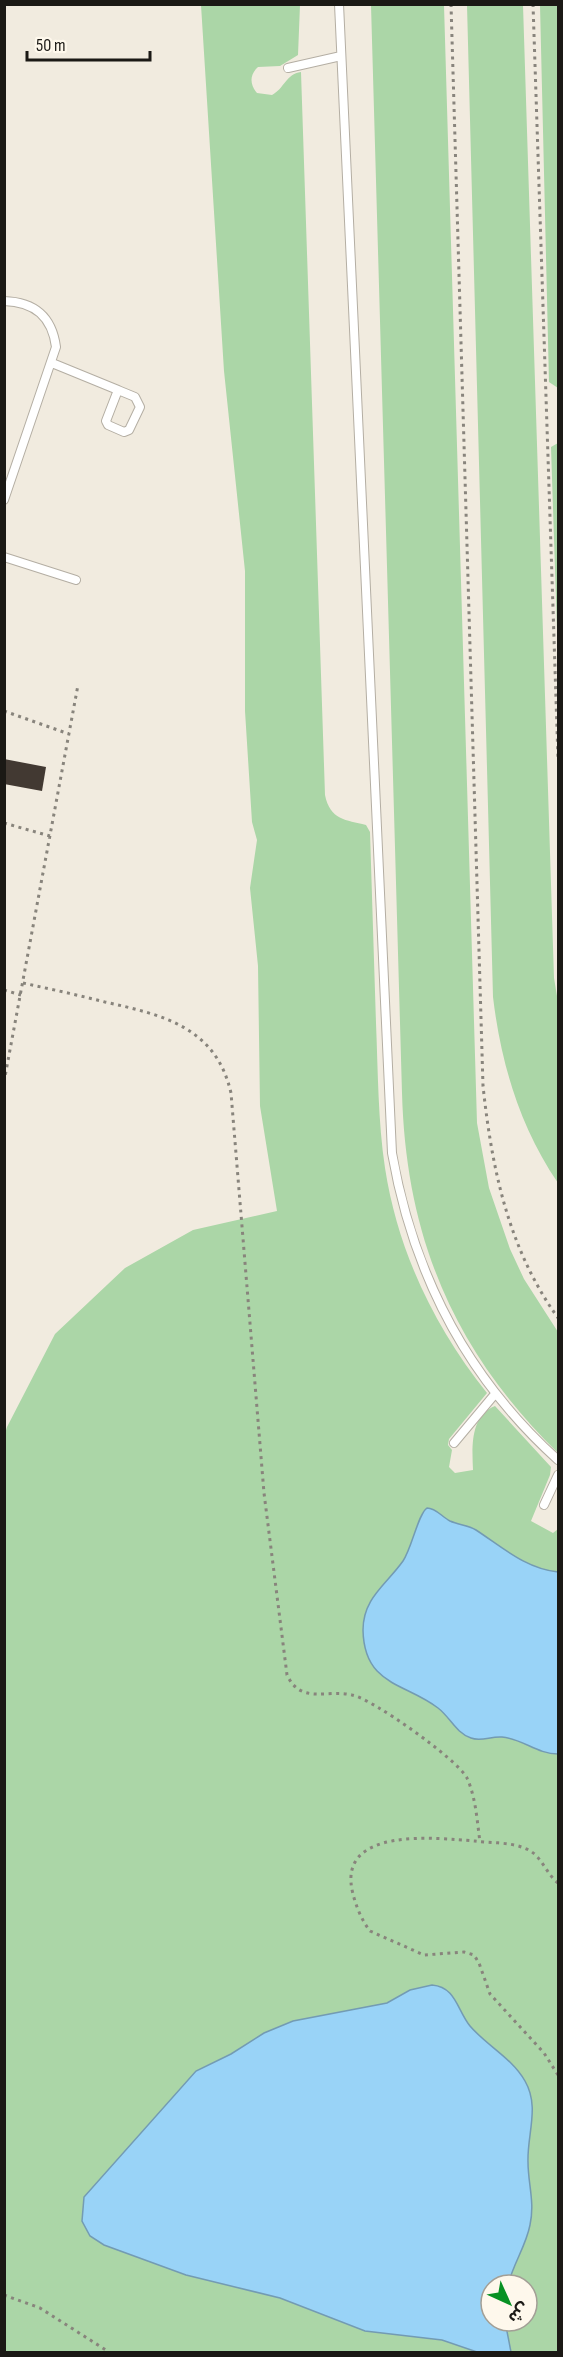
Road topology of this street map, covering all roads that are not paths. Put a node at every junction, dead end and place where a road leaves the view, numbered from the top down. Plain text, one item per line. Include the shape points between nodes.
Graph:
1 (339, 4) edge
2 (341, 56) junction
3 (288, 68) dead end
4 (4, 301) edge
5 (52, 363) junction
6 (118, 390) junction
7 (4, 500) edge
8 (4, 556) edge
9 (76, 580) dead end
10 (495, 1394) junction
11 (454, 1443) dead end
12 (558, 1460) edge
13 (558, 1475) edge
14 (544, 1505) dead end

1 - 2 lane
2 - 3 lane
2 - 10 lane via 392,1153 405,1216 426,1278 459,1341
4 - 5 lane via 34,307 46,318 54,332 56,348
5 - 6 lane
5 - 7 lane
6 - 6 lane via 135,397 140,407 124,432 106,421
8 - 9 lane
10 - 11 lane
10 - 12 lane
13 - 14 lane

